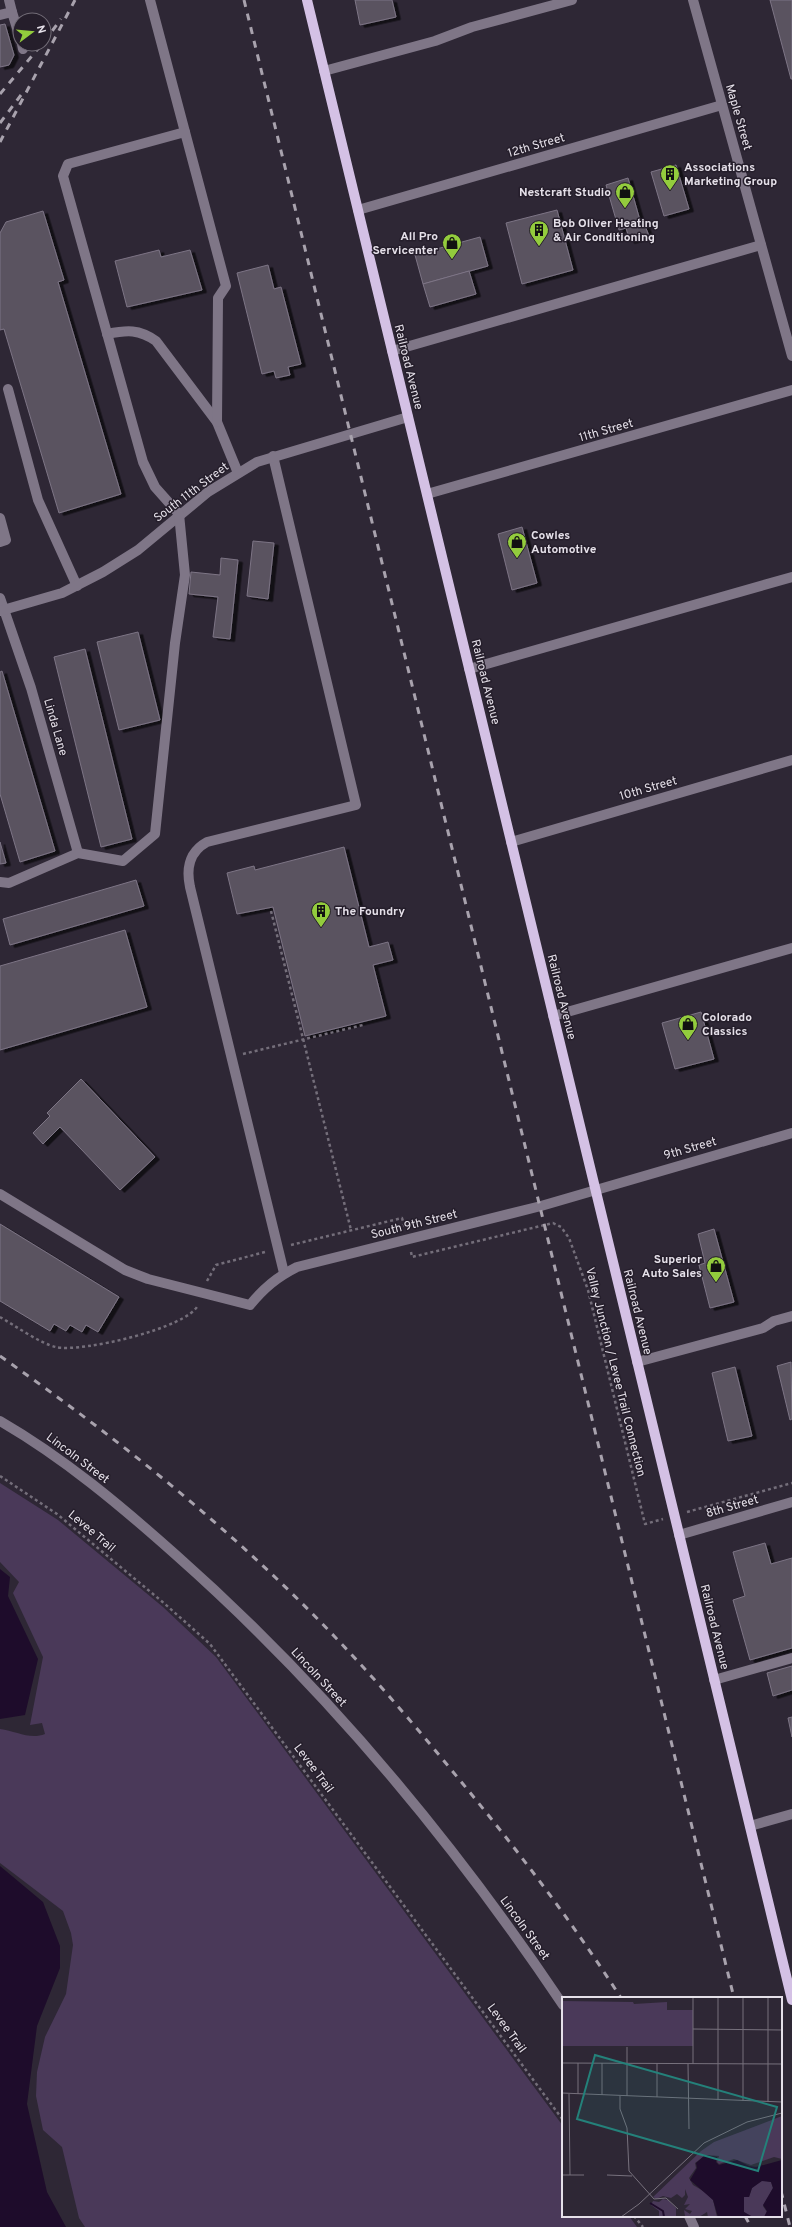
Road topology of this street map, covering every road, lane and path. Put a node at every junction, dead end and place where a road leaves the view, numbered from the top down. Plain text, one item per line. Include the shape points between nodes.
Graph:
1 (9, 0) edge
2 (150, 0) edge
3 (307, 0) edge
4 (572, 0) edge
5 (693, 0) edge
6 (12, 12) joint
7 (0, 15) edge
8 (324, 71) junction
9 (722, 106) junction
10 (185, 132) junction
11 (358, 210) junction
12 (761, 245) junction
13 (107, 334) junction
14 (392, 351) junction
15 (792, 356) edge
16 (8, 389) dead end
17 (792, 390) edge
18 (408, 417) junction
19 (217, 422) junction
20 (273, 456) junction
21 (238, 473) junction
22 (427, 494) junction
23 (179, 514) junction
24 (0, 518) edge
25 (0, 542) edge
26 (792, 577) edge
27 (77, 586) junction
28 (0, 598) edge
29 (2, 611) edge
30 (469, 669) junction
31 (792, 760) edge
32 (511, 842) junction
33 (78, 853) junction
34 (0, 882) edge
35 (271, 911) dead end
36 (792, 948) edge
37 (553, 1016) junction
38 (363, 1025) dead end
39 (303, 1039) junction
40 (231, 1056) junction
41 (792, 1133) edge
42 (595, 1189) junction
43 (0, 1194) edge
44 (351, 1230) junction
45 (407, 1239) junction
46 (278, 1248) junction
47 (284, 1273) junction
48 (203, 1293) junction
49 (792, 1316) edge
50 (0, 1317) edge
51 (637, 1362) junction
52 (0, 1421) edge
53 (0, 1476) edge
54 (792, 1483) edge
55 (792, 1502) edge
56 (702, 1508) dead end
57 (645, 1524) dead end
58 (679, 1535) junction
59 (792, 1658) edge
60 (714, 1680) junction
61 (792, 1814) edge
62 (750, 1826) junction
63 (789, 1975) edge
64 (792, 2000) edge
65 (562, 2004) edge
66 (562, 2119) edge
67 (635, 2217) edge
68 (689, 2217) edge
69 (642, 2227) edge
70 (694, 2227) edge

1 - 6 street
2 - 10 street
3 - 8 main road, Railroad Avenue
4 - 8 street
5 - 9 street, Maple Street
6 - 7 street
8 - 11 main road, Railroad Avenue
9 - 11 street, 12th Street
9 - 12 street, Maple Street
10 - 13 street via 77,160 64,169 63,176
10 - 19 street via 226,286 218,298
11 - 14 main road, Railroad Avenue
12 - 14 street
12 - 15 street, Maple Street
13 - 19 street via 133,331 145,333 156,341
13 - 23 street via 148,476
14 - 18 main road, Railroad Avenue
16 - 27 street via 38,500
17 - 22 street, 11th Street
18 - 20 street, South 11th Street
18 - 22 main road, Railroad Avenue
19 - 21 street
20 - 21 street, South 11th Street
20 - 40 street via 356,805 207,842 198,847 191,856 188,868 190,887
21 - 23 street, South 11th Street
22 - 30 main road, Railroad Avenue
23 - 27 street, South 11th Street via 138,550
23 - 33 street via 185,575 175,643 155,834 124,861
24 - 25 street via 6,540
26 - 30 street
27 - 29 street, South 11th Street via 42,600
28 - 29 street, Linda Lane
29 - 33 street, Linda Lane via 31,688
30 - 32 main road, Railroad Avenue
31 - 32 street, 10th Street
32 - 37 main road, Railroad Avenue
33 - 34 street via 9,883
35 - 39 path
36 - 37 street
37 - 42 main road, Railroad Avenue
38 - 39 path
39 - 40 path
39 - 44 path
40 - 46 street
41 - 42 street, 9th Street
42 - 45 street, South 9th Street via 541,1206
42 - 51 main road, Railroad Avenue
43 - 48 street via 125,1270 148,1279
44 - 45 path, Valley Junction / Levee Trail Connection via 402,1218
44 - 46 path, Valley Junction / Levee Trail Connection
45 - 47 street, South 9th Street via 297,1267
45 - 57 path, Valley Junction / Levee Trail Connection via 412,1257 553,1223 561,1227 569,1238 588,1290
46 - 47 street
46 - 48 path, Valley Junction / Levee Trail Connection via 216,1266 210,1273
47 - 48 street, South 9th Street via 264,1288 250,1305
48 - 50 path, Valley Junction / Levee Trail Connection via 196,1311 179,1320 131,1338 88,1348 56,1347
49 - 51 street via 774,1321 763,1328
51 - 58 main road, Railroad Avenue
52 - 65 street, Lincoln Street via 61,1459 140,1523 223,1596 300,1674 377,1759 428,1821 522,1944
53 - 66 path, Levee Trail via 57,1514 210,1644
54 - 56 path
55 - 58 street, 8th Street
58 - 60 main road, Railroad Avenue
59 - 60 street
60 - 62 main road, Railroad Avenue
61 - 62 street
62 - 63 main road, Railroad Avenue
63 - 64 main road, Railroad Avenue
67 - 69 path
68 - 70 street

